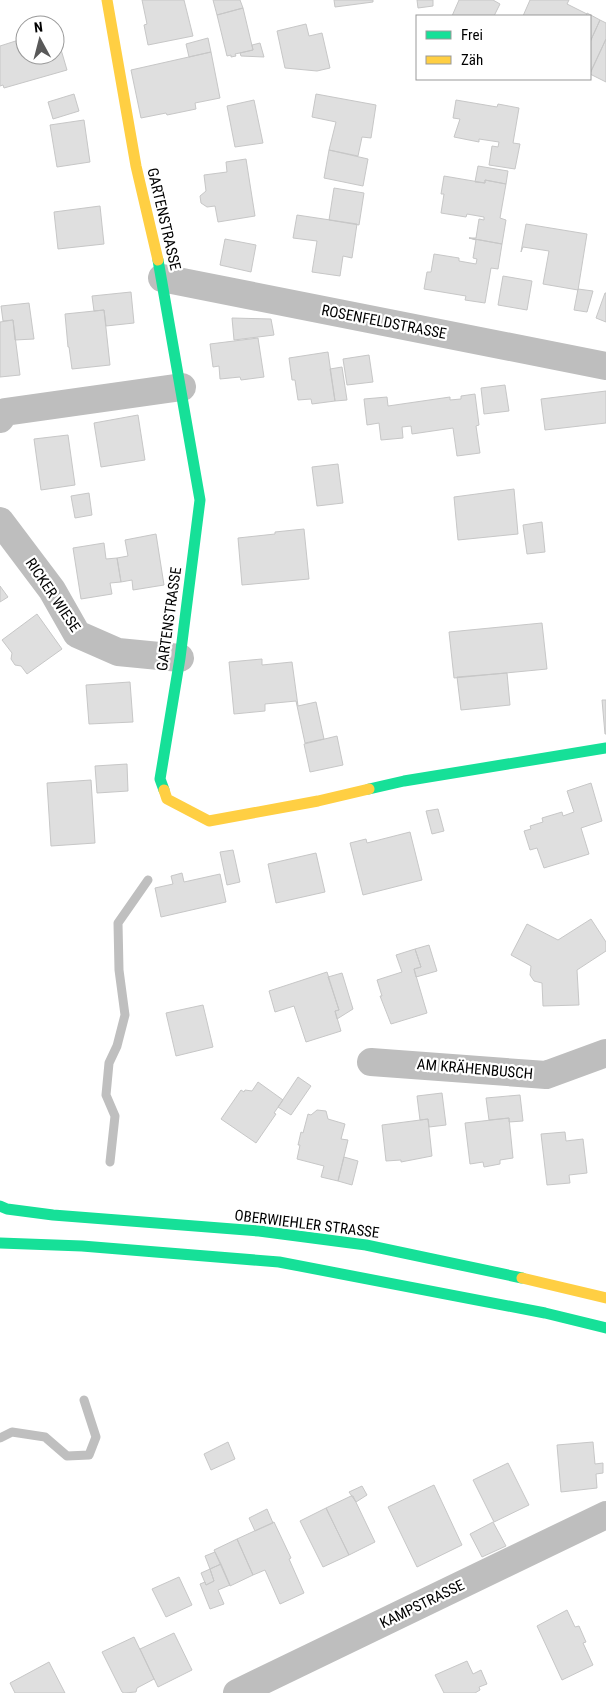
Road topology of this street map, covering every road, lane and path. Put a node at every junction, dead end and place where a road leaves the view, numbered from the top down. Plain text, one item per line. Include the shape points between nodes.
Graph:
1 (106, 0) edge
2 (162, 278) junction
3 (606, 366) edge
4 (182, 387) junction
5 (0, 419) edge
6 (0, 521) edge
7 (180, 658) junction
8 (606, 748) edge
9 (606, 1054) edge
10 (371, 1062) dead end
11 (0, 1206) edge
12 (0, 1243) edge
13 (606, 1298) edge
14 (606, 1328) edge
15 (606, 1515) edge
16 (237, 1693) edge

1 - 2 street, GARTENSTRASSE via 136,166
2 - 3 street, ROSENFELDSTRASSE
2 - 4 street, GARTENSTRASSE
4 - 5 street via 5,412
4 - 7 street, GARTENSTRASSE via 200,500
6 - 7 street, RICKER WIESE via 52,590 77,634 118,652
7 - 8 street, GARTENSTRASSE via 160,779 167,799 208,821 404,781
9 - 10 street, AM KRÄHENBUSCH via 546,1075
11 - 13 street, OBERWIEHLER STRASSE via 54,1215 259,1231 366,1245
12 - 14 street via 82,1246 280,1262 545,1313
15 - 16 street, KAMPSTRASSE

